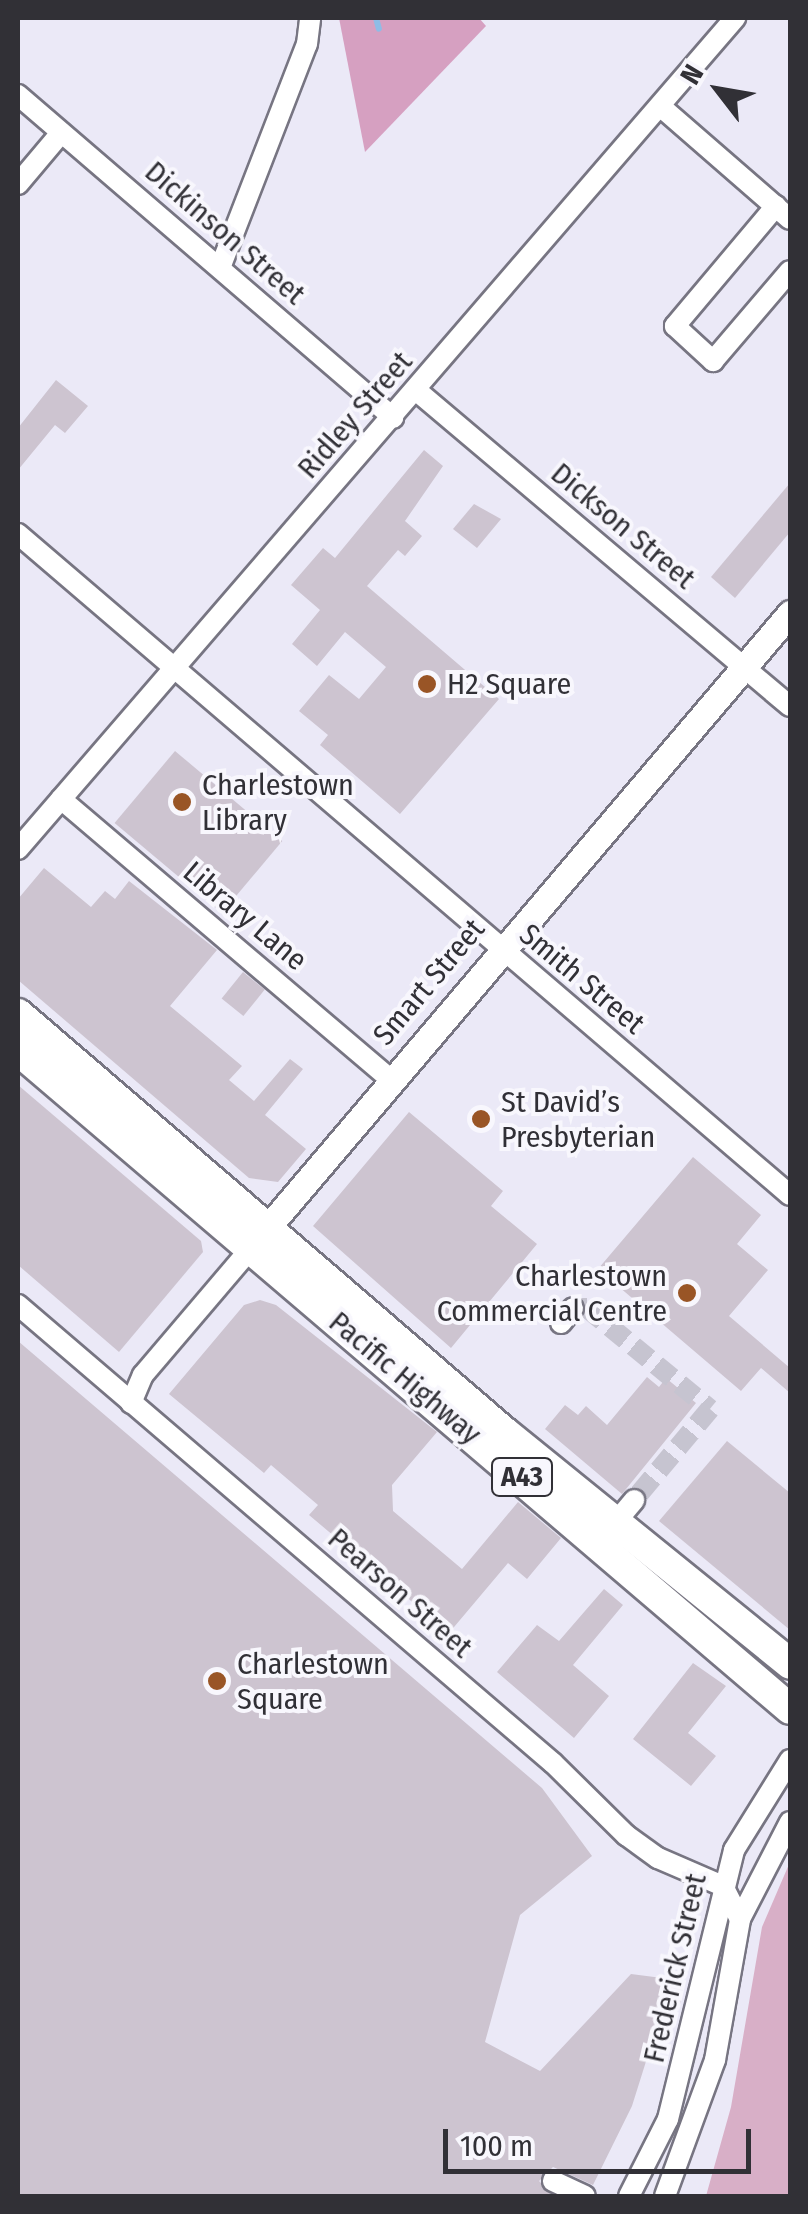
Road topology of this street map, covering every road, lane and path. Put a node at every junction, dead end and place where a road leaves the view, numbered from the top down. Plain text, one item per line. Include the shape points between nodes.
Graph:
1 (310, 18) edge
2 (735, 18) edge
3 (18, 94) edge
4 (660, 106) junction
5 (61, 132) junction
6 (18, 184) edge
7 (783, 213) edge
8 (220, 268) junction
9 (790, 271) edge
10 (416, 391) junction
11 (393, 418) junction
12 (18, 534) edge
13 (790, 612) edge
14 (743, 666) junction
15 (175, 668) junction
16 (790, 706) edge
17 (62, 799) junction
18 (18, 850) edge
19 (500, 948) junction
20 (18, 1014) edge
21 (18, 1050) edge
22 (390, 1078) junction
23 (790, 1195) edge
24 (258, 1238) junction
25 (18, 1306) edge
26 (132, 1403) junction
27 (790, 1664) edge
28 (790, 1709) edge
29 (790, 1760) edge
30 (790, 1822) edge
31 (723, 1886) junction
32 (740, 1919) junction
33 (554, 2181) dead end
34 (585, 2196) edge
35 (629, 2196) edge
36 (665, 2196) edge

1 - 8 street via 307,44
2 - 4 street, Ridley Street
3 - 5 street, Dickinson Street
4 - 7 street
4 - 10 street, Ridley Street
5 - 6 street
5 - 8 street, Dickinson Street
7 - 9 street via 674,326 713,361
8 - 11 street, Dickinson Street
10 - 11 street, Ridley Street
10 - 14 street, Dickson Street
11 - 15 street, Ridley Street
12 - 15 street, Smith Street
13 - 14 main road, Smart Street
14 - 16 street, Dickson Street
14 - 19 main road, Smart Street
15 - 17 street, Ridley Street
15 - 19 street, Smith Street
17 - 18 street, Ridley Street
17 - 22 street, Library Lane
19 - 22 main road, Smart Street
19 - 23 street, Smith Street
20 - 24 highway, Pacific Highway / A43
21 - 24 highway, Pacific Highway / A43
22 - 24 main road, Smart Street
24 - 26 street, Smart Street via 143,1374
24 - 27 highway, Pacific Highway / A43 via 624,1512
24 - 28 highway, Pacific Highway / A43
25 - 26 street, Pearson Street
26 - 31 street, Pearson Street via 553,1764 626,1835 658,1858
29 - 31 street, Frederick Street via 751,1817
30 - 32 street, Frederick Street
31 - 32 street
31 - 35 street, Frederick Street via 668,2118
32 - 36 street, Frederick Street via 715,2060
33 - 34 street

